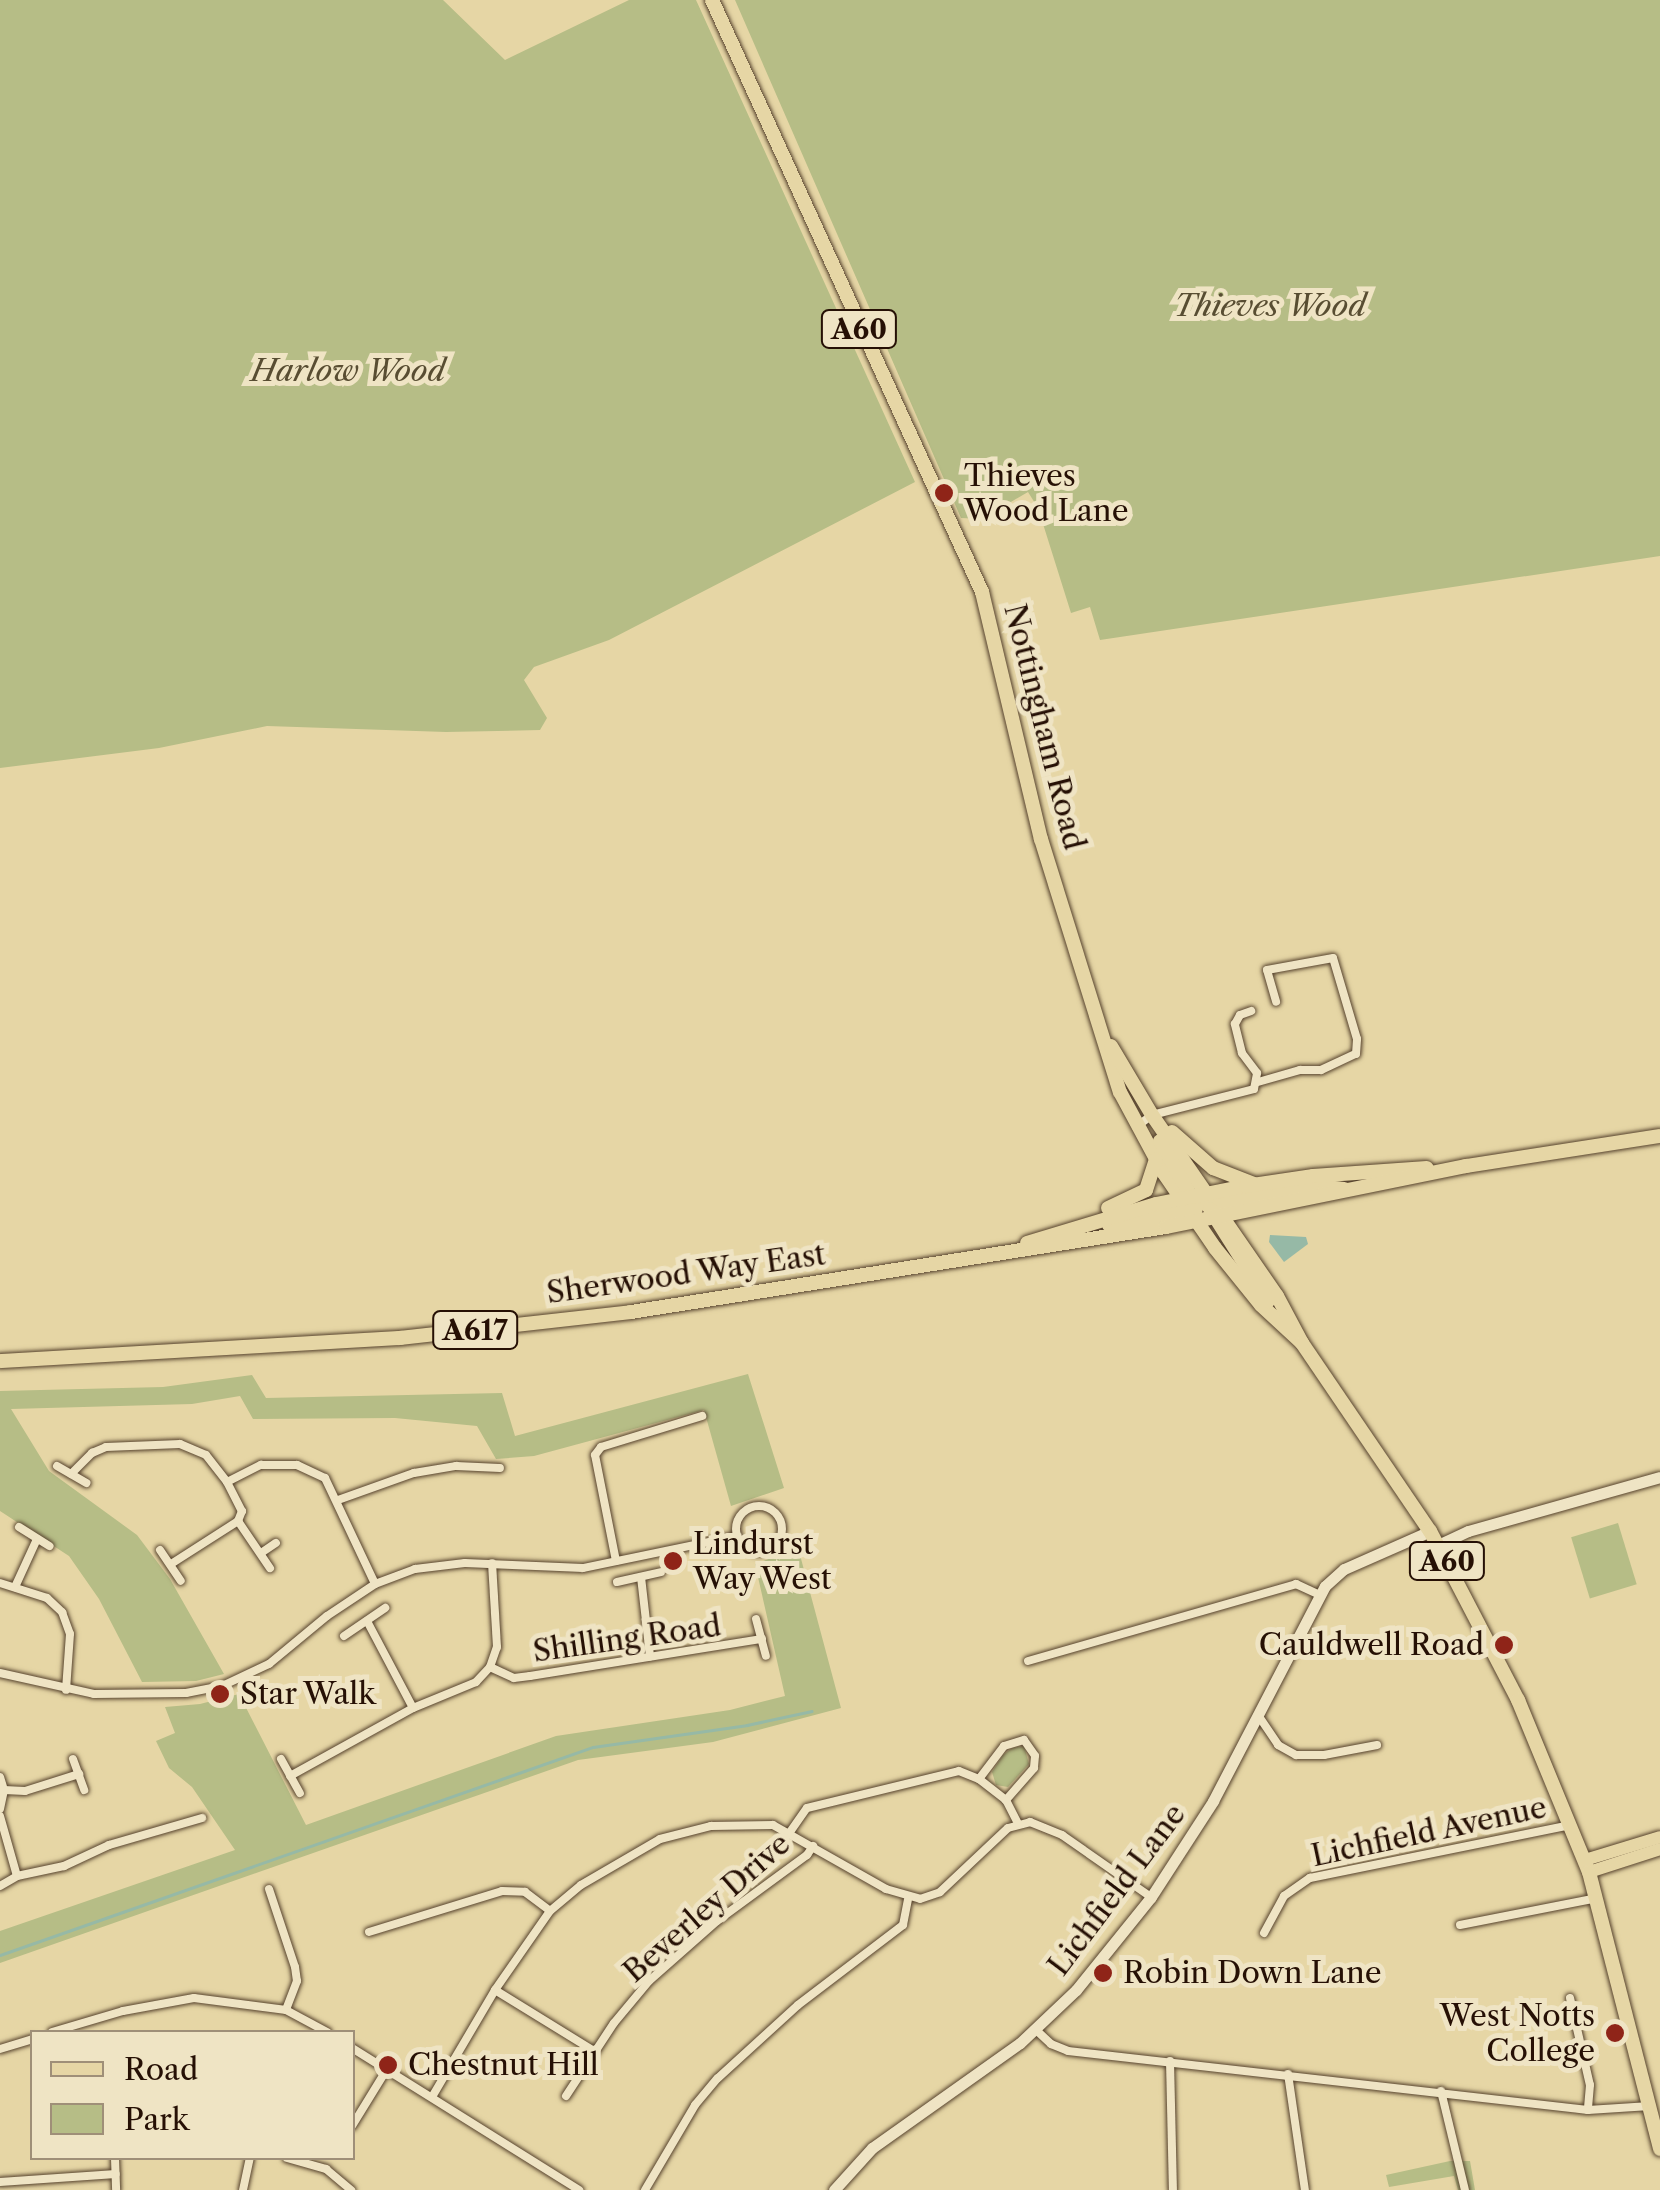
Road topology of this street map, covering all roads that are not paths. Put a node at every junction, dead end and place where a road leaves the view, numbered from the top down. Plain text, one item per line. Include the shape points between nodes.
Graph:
1 (712, 0) edge
2 (1276, 1002) dead end
3 (1251, 1011) dead end
4 (1106, 1038) junction
5 (1258, 1082) junction
6 (1152, 1115) junction
7 (1136, 1126) junction
8 (1660, 1136) edge
9 (1156, 1160) junction
10 (1466, 1166) junction
11 (1256, 1185) junction
12 (1202, 1207) junction
13 (1081, 1224) junction
14 (1018, 1248) junction
15 (1302, 1344) junction
16 (0, 1360) edge
17 (702, 1416) dead end
18 (483, 1452) dead end
19 (483, 1465) junction
20 (57, 1466) dead end
21 (500, 1468) dead end
22 (72, 1474) junction
23 (1660, 1477) edge
24 (228, 1482) junction
25 (87, 1483) dead end
26 (338, 1500) junction
27 (238, 1521) junction
28 (19, 1527) dead end
29 (738, 1536) junction
30 (1434, 1538) junction
31 (37, 1539) junction
32 (276, 1543) dead end
33 (49, 1546) dead end
34 (160, 1550) dead end
35 (261, 1553) junction
36 (616, 1561) junction
37 (492, 1563) junction
38 (171, 1564) junction
39 (270, 1568) dead end
40 (661, 1572) dead end
41 (641, 1577) junction
42 (181, 1581) dead end
43 (617, 1582) dead end
44 (0, 1583) edge
45 (375, 1584) junction
46 (15, 1587) junction
47 (1320, 1595) junction
48 (384, 1608) dead end
49 (756, 1618) dead end
50 (368, 1621) junction
51 (344, 1636) dead end
52 (762, 1639) junction
53 (650, 1656) junction
54 (766, 1656) dead end
55 (1028, 1662) dead end
56 (490, 1667) junction
57 (0, 1673) edge
58 (66, 1690) junction
59 (413, 1708) junction
60 (1258, 1715) junction
61 (1377, 1745) dead end
62 (281, 1758) dead end
63 (73, 1759) dead end
64 (78, 1774) junction
65 (290, 1776) junction
66 (0, 1777) edge
67 (979, 1778) junction
68 (4, 1790) junction
69 (84, 1790) dead end
70 (300, 1793) dead end
71 (1006, 1800) junction
72 (184, 1810) dead end
73 (0, 1813) edge
74 (202, 1818) dead end
75 (188, 1823) junction
76 (1018, 1824) junction
77 (1571, 1825) junction
78 (790, 1832) junction
79 (1660, 1837) edge
80 (813, 1846) junction
81 (1660, 1849) edge
82 (1587, 1866) junction
83 (17, 1876) junction
84 (0, 1886) edge
85 (269, 1889) dead end
86 (1151, 1897) junction
87 (1597, 1898) junction
88 (908, 1899) junction
89 (550, 1911) junction
90 (1460, 1925) dead end
91 (382, 1928) junction
92 (370, 1932) dead end
93 (1264, 1933) dead end
94 (386, 1938) dead end
95 (495, 1990) junction
96 (1570, 1998) dead end
97 (286, 2010) junction
98 (94, 2019) junction
99 (1036, 2029) junction
100 (58, 2030) edge
101 (96, 2030) edge
102 (323, 2030) edge
103 (30, 2040) edge
104 (0, 2049) edge
105 (355, 2050) edge
106 (594, 2051) junction
107 (1170, 2061) junction
108 (387, 2069) junction
109 (1288, 2074) junction
110 (1441, 2091) junction
111 (566, 2096) dead end
112 (432, 2097) junction
113 (1650, 2106) junction
114 (1588, 2110) junction
115 (355, 2121) edge
116 (1660, 2149) edge
117 (114, 2160) edge
118 (250, 2160) edge
119 (299, 2160) edge
120 (332, 2160) edge
121 (326, 2169) junction
122 (116, 2174) junction
123 (0, 2182) edge
124 (116, 2190) edge
125 (243, 2190) edge
126 (352, 2190) edge
127 (579, 2190) edge
128 (645, 2190) edge
129 (834, 2190) edge
130 (1173, 2190) edge
131 (1305, 2190) edge
132 (1464, 2190) edge

1 - 4 highway, Nottingham Road / A60 via 982,592 1042,839
2 - 5 street via 1267,970 1329,956 1358,1048 1354,1058 1321,1070
3 - 5 street via 1234,1024
4 - 6 highway, Nottingham Road / A60
4 - 7 highway, Nottingham Road / A60 via 1112,1076
5 - 6 street via 1254,1090
6 - 7 street
6 - 11 highway via 1213,1168
6 - 12 highway, Nottingham Road / A60
7 - 9 highway, Nottingham Road / A60
8 - 10 highway, A617
9 - 12 highway, Nottingham Road / A60
9 - 13 highway via 1146,1190
10 - 11 highway, A617
10 - 12 highway, A617 via 1359,1190
11 - 12 highway, A617
12 - 13 highway
12 - 14 highway, Sherwood Way East / A617
12 - 15 highway, Nottingham Road / A60 via 1277,1296
12 - 15 highway, Nottingham Road / A60 via 1260,1305
13 - 14 highway, Sherwood Way East / A617
14 - 16 highway, Sherwood Way East / A617 via 769,1292 400,1338
15 - 30 highway, Nottingham Road / A60
17 - 36 street via 601,1447 593,1462
18 - 19 street
19 - 21 street
19 - 26 street via 414,1473
20 - 22 street
22 - 24 street via 106,1447 180,1444 206,1455
22 - 25 street
23 - 30 street
24 - 26 street via 261,1464 297,1465 325,1478
24 - 27 street via 242,1511
26 - 45 street
27 - 35 street
27 - 38 street
28 - 31 street
29 - 29 street via 740,1518 753,1507 771,1509 782,1523 779,1541 765,1552 748,1549
29 - 36 street
30 - 47 street via 1344,1569
30 - 77 highway, Nottingham Road / A60 via 1518,1700
31 - 33 street
31 - 46 street
32 - 35 street
34 - 38 street
35 - 39 street
36 - 37 street via 565,1569
37 - 45 street via 440,1564
37 - 56 street via 497,1636
38 - 42 street
40 - 41 street
41 - 43 street
41 - 53 street
44 - 46 street
45 - 58 street via 285,1654 222,1686 152,1694
46 - 58 street via 47,1598 62,1612 70,1634
47 - 55 street via 1296,1584
47 - 60 street, Lichfield Lane
48 - 50 street
49 - 52 street, Shilling Road
50 - 51 street
50 - 59 street
52 - 53 street, Shilling Road
52 - 54 street, Shilling Road
53 - 56 street, Shilling Road via 514,1678
56 - 59 street via 472,1685
57 - 58 street
59 - 65 street
60 - 61 street via 1278,1745 1296,1755
60 - 86 street, Lichfield Lane via 1213,1802
62 - 65 street
63 - 64 street
64 - 68 street via 25,1792
64 - 69 street
65 - 70 street
66 - 68 street
67 - 71 street
67 - 71 street via 1004,1746 1024,1740 1034,1768
67 - 78 street via 938,1773 834,1800 807,1808
68 - 73 street
71 - 76 street
72 - 75 street
73 - 83 street
74 - 75 street
75 - 83 street
76 - 86 street via 1046,1827
76 - 88 street via 940,1892
77 - 82 highway, Nottingham Road / A60
77 - 93 street, Lichfield Avenue via 1310,1878 1284,1896
78 - 80 street
78 - 89 street via 744,1822 660,1839
79 - 82 main road
80 - 88 street
80 - 106 street, Beverley Drive via 649,1981
81 - 82 main road
82 - 87 highway, Nottingham Road / A60
83 - 84 street
85 - 97 street via 295,1968
86 - 99 street, Lichfield Lane
87 - 90 street
87 - 113 highway, Nottingham Road / A60
88 - 128 street via 903,1924 798,2004 718,2078
89 - 91 street via 511,1890
89 - 95 street
91 - 92 street
91 - 94 street
95 - 106 street
95 - 112 street
96 - 114 street via 1590,2084
97 - 98 street via 194,1998
97 - 102 street
98 - 100 street
98 - 101 street
99 - 107 street via 1059,2048
99 - 129 street, Lichfield Lane via 872,2148
103 - 104 street
105 - 108 street
106 - 111 street, Beverley Drive
107 - 109 street
107 - 130 street
108 - 112 street
108 - 115 street
109 - 110 street
109 - 131 street
110 - 114 street
110 - 132 street
112 - 127 street
113 - 114 street
113 - 116 highway, Nottingham Road / A60
117 - 122 street
118 - 125 street
119 - 121 street
120 - 121 street
121 - 126 street
122 - 123 street
122 - 124 street

